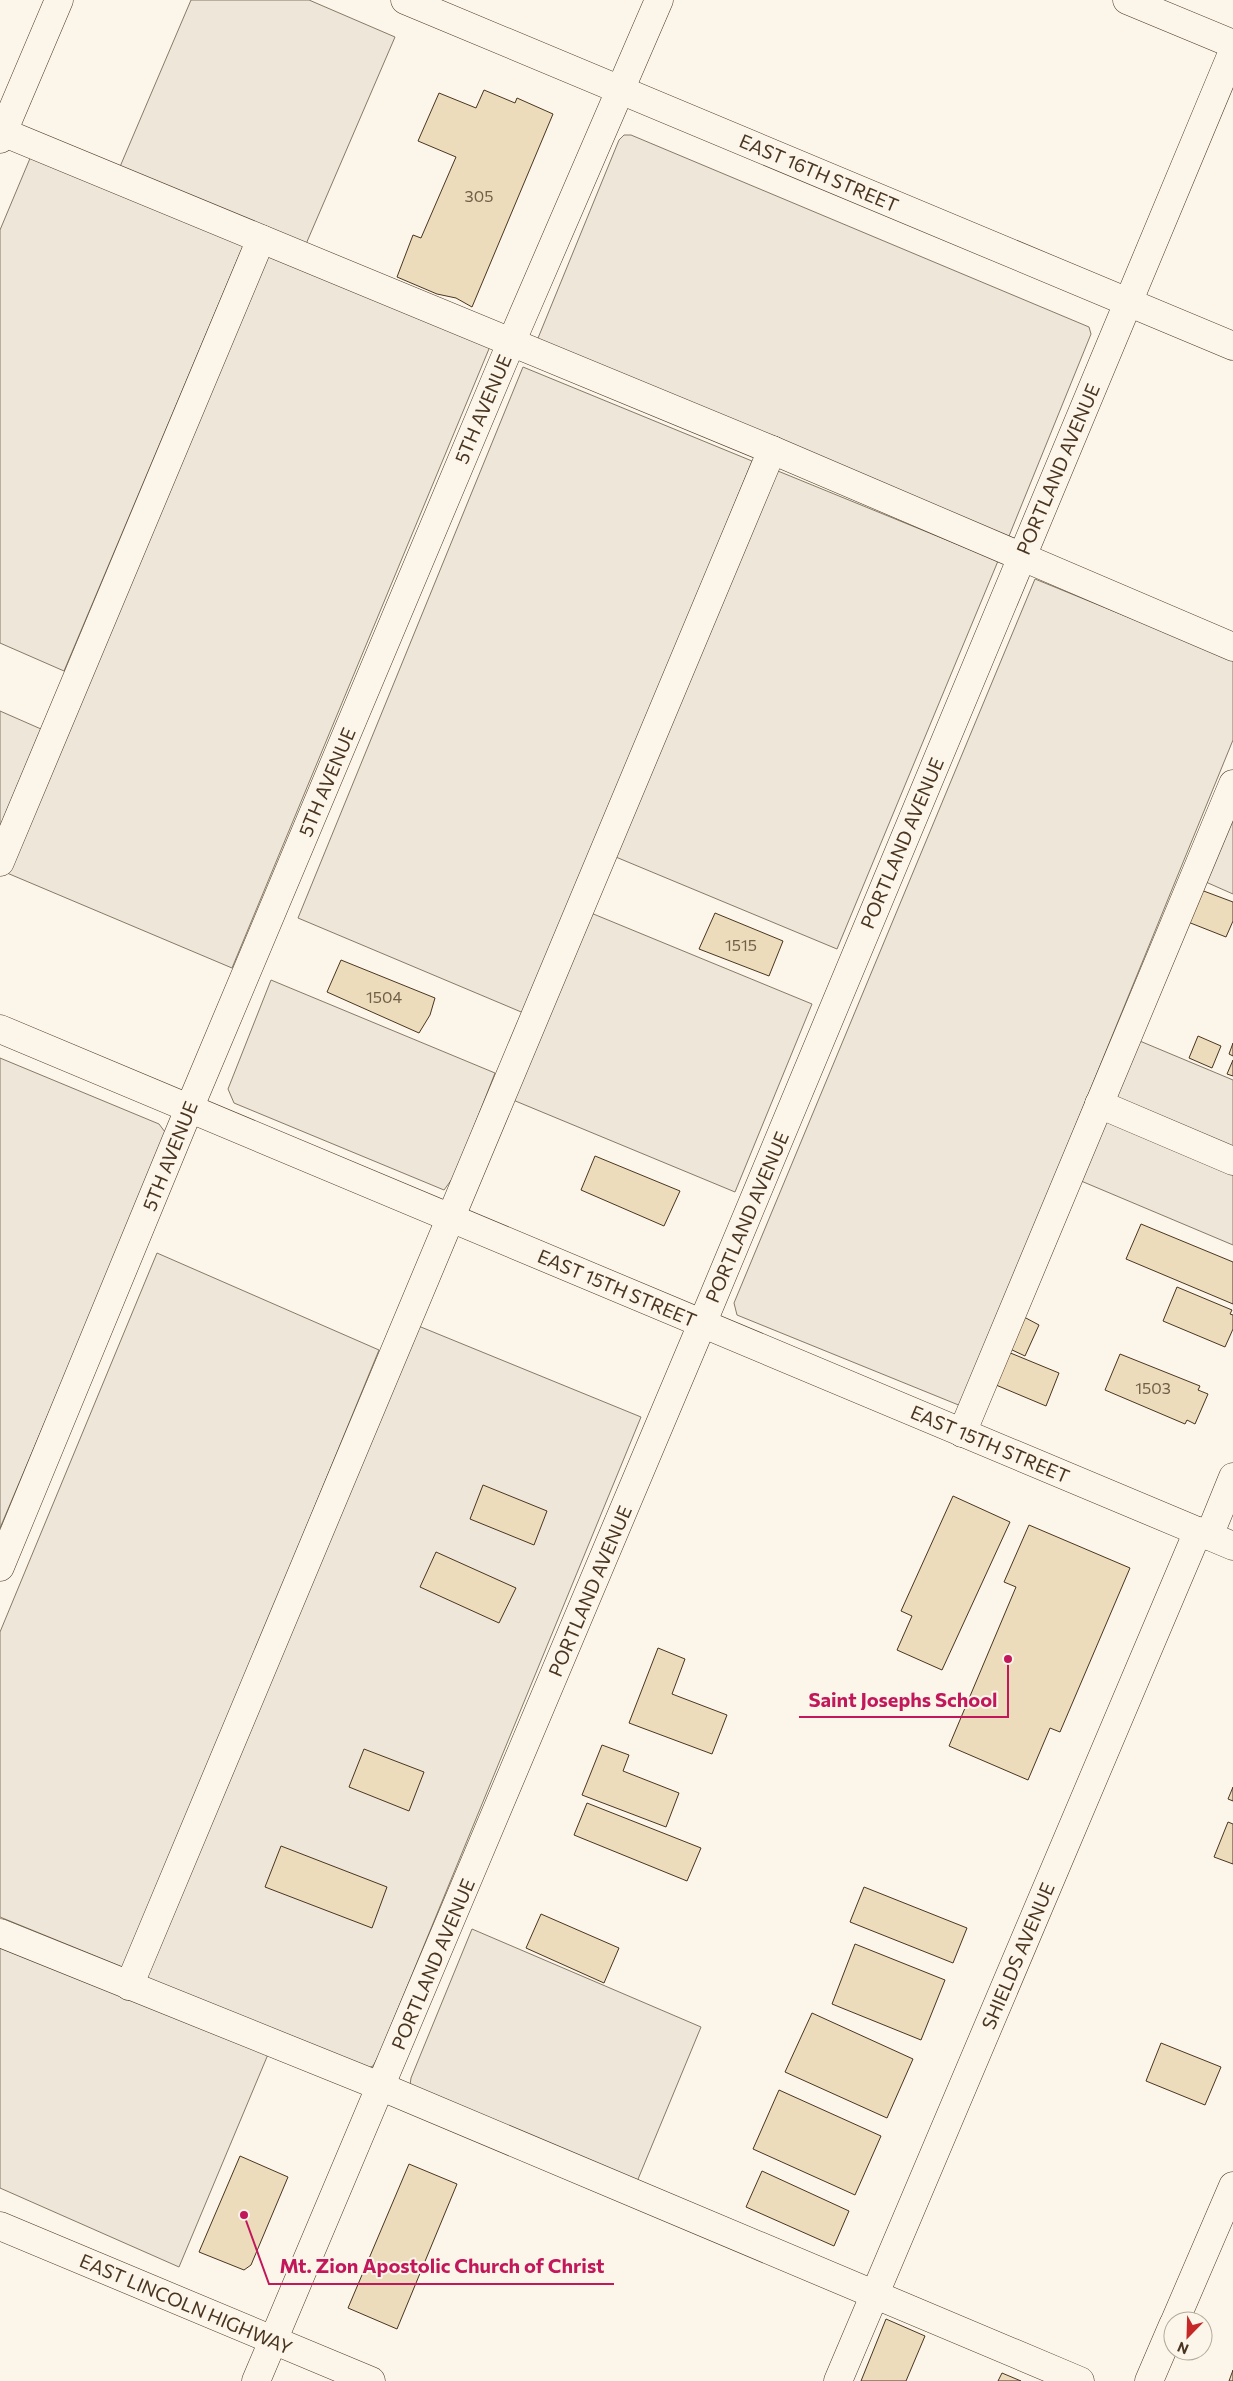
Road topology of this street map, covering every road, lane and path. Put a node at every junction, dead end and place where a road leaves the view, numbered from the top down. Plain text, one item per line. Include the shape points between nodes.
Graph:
1 (59, 0) edge
2 (405, 0) edge
3 (659, 0) edge
4 (1126, 0) edge
5 (1233, 44) edge
6 (1233, 51) edge
7 (621, 91) junction
8 (1, 134) edge
9 (261, 239) junction
10 (1128, 302) junction
11 (511, 343) junction
12 (1233, 346) edge
13 (772, 450) junction
14 (1022, 556) junction
15 (1233, 647) edge
16 (1233, 784) edge
17 (0, 862) edge
18 (0, 1029) edge
19 (1099, 1104) junction
20 (189, 1109) junction
21 (1233, 1161) edge
22 (451, 1218) junction
23 (702, 1324) junction
24 (962, 1433) junction
25 (1233, 1477) edge
26 (1213, 1538) edge
27 (0, 1567) edge
28 (0, 1933) edge
29 (128, 1986) junction
30 (382, 2087) junction
31 (1233, 2186) edge
32 (0, 2226) edge
33 (875, 2294) junction
34 (1179, 2311) edge
35 (273, 2340) junction
36 (1163, 2348) edge
37 (256, 2381) edge
38 (371, 2381) edge
39 (838, 2381) edge
40 (1080, 2381) edge
41 (1149, 2381) edge

1 - 8 street
2 - 7 street, EAST 16TH STREET
3 - 7 street, 5TH AVENUE
4 - 5 street
6 - 10 street, PORTLAND AVENUE
7 - 10 street, EAST 16TH STREET
7 - 11 street, 5TH AVENUE
8 - 9 street
9 - 11 street
9 - 17 street
10 - 12 street, EAST 16TH STREET
10 - 14 street, PORTLAND AVENUE
11 - 13 street
11 - 20 street, 5TH AVENUE
13 - 14 street
13 - 22 street
14 - 15 street
14 - 23 street, PORTLAND AVENUE
16 - 19 street
18 - 20 street, EAST 15TH STREET
19 - 21 street
19 - 24 street
20 - 22 street, EAST 15TH STREET
20 - 27 street, 5TH AVENUE
22 - 23 street, EAST 15TH STREET
22 - 29 street
23 - 24 street, EAST 15TH STREET
23 - 30 street, PORTLAND AVENUE
24 - 26 street, EAST 15TH STREET
25 - 26 street, SHIELDS AVENUE
26 - 33 street, SHIELDS AVENUE
28 - 29 street
29 - 30 street
30 - 33 street
30 - 35 street, PORTLAND AVENUE
31 - 34 street
32 - 35 street, EAST LINCOLN HIGHWAY
33 - 39 street, SHIELDS AVENUE
33 - 40 street
35 - 37 street, PORTLAND AVENUE
35 - 38 street, EAST LINCOLN HIGHWAY
36 - 41 street

